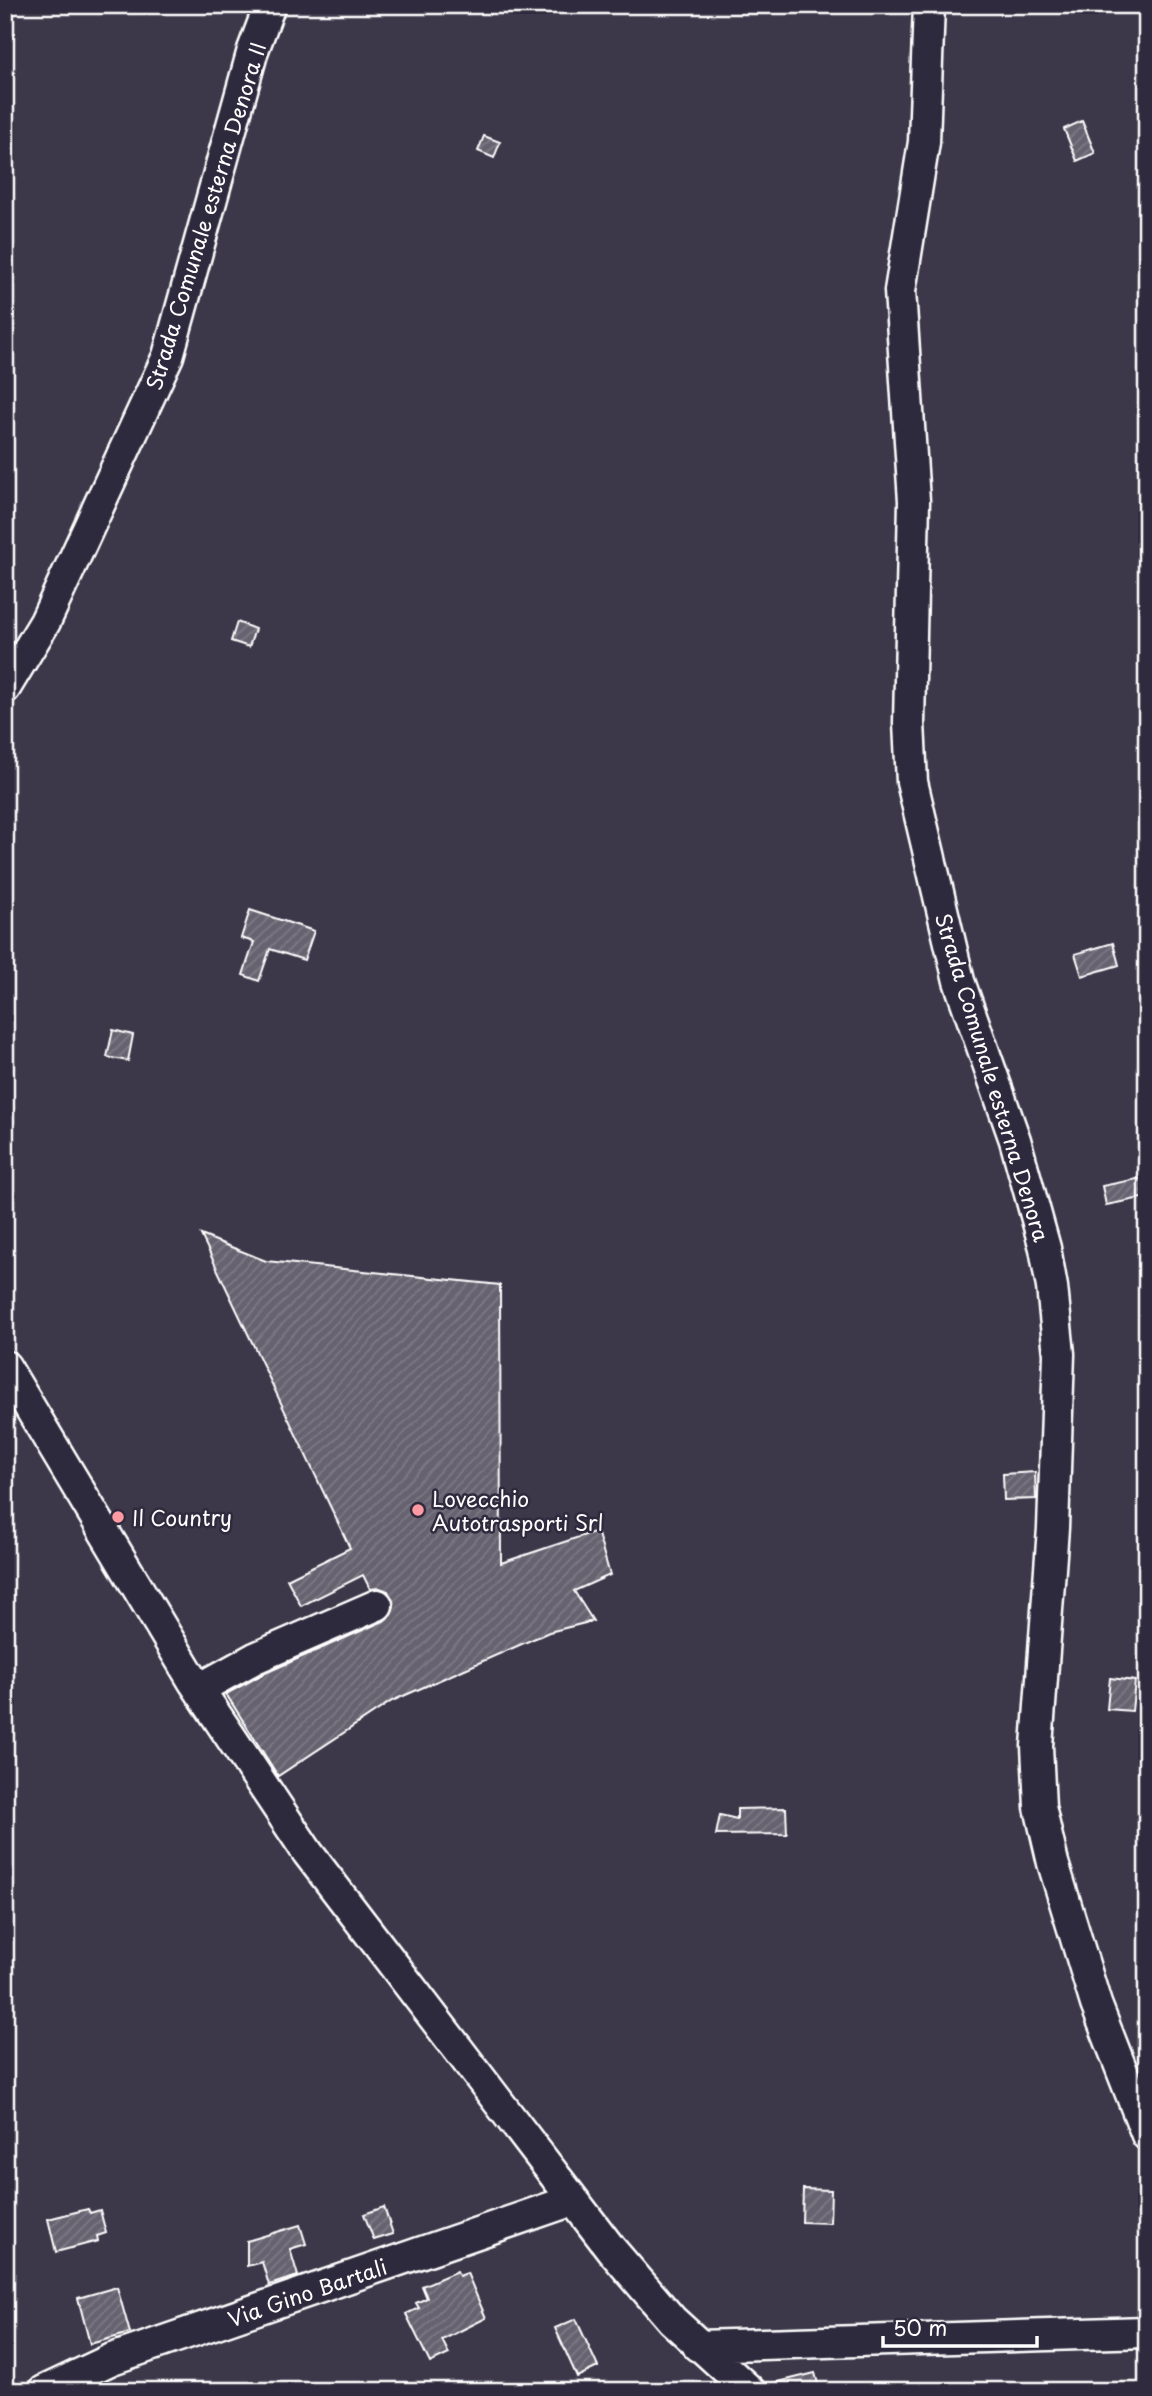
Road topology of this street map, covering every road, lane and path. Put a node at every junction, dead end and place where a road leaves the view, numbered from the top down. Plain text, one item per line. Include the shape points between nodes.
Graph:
1 (270, 5) edge
2 (929, 5) edge
3 (5, 688) edge
4 (5, 1367) edge
5 (376, 1605) dead end
6 (199, 1689) junction
7 (1147, 2135) edge
8 (573, 2200) junction
9 (1147, 2332) edge
10 (698, 2346) junction
11 (44, 2391) edge
12 (750, 2391) edge

1 - 3 street, Strada Comunale esterna Denora II via 253,50 168,356 45,622
2 - 7 street, Strada Comunale esterna Denora via 924,142 900,291 914,501 912,782 959,981 1015,1140 1052,1287 1059,1354 1053,1528 1037,1733 1040,1807 1096,2004
4 - 6 street
5 - 6 street via 255,1658
6 - 8 street via 316,1864
8 - 10 street
8 - 11 street, Via Gino Bartali via 112,2359
9 - 10 street
10 - 12 street

